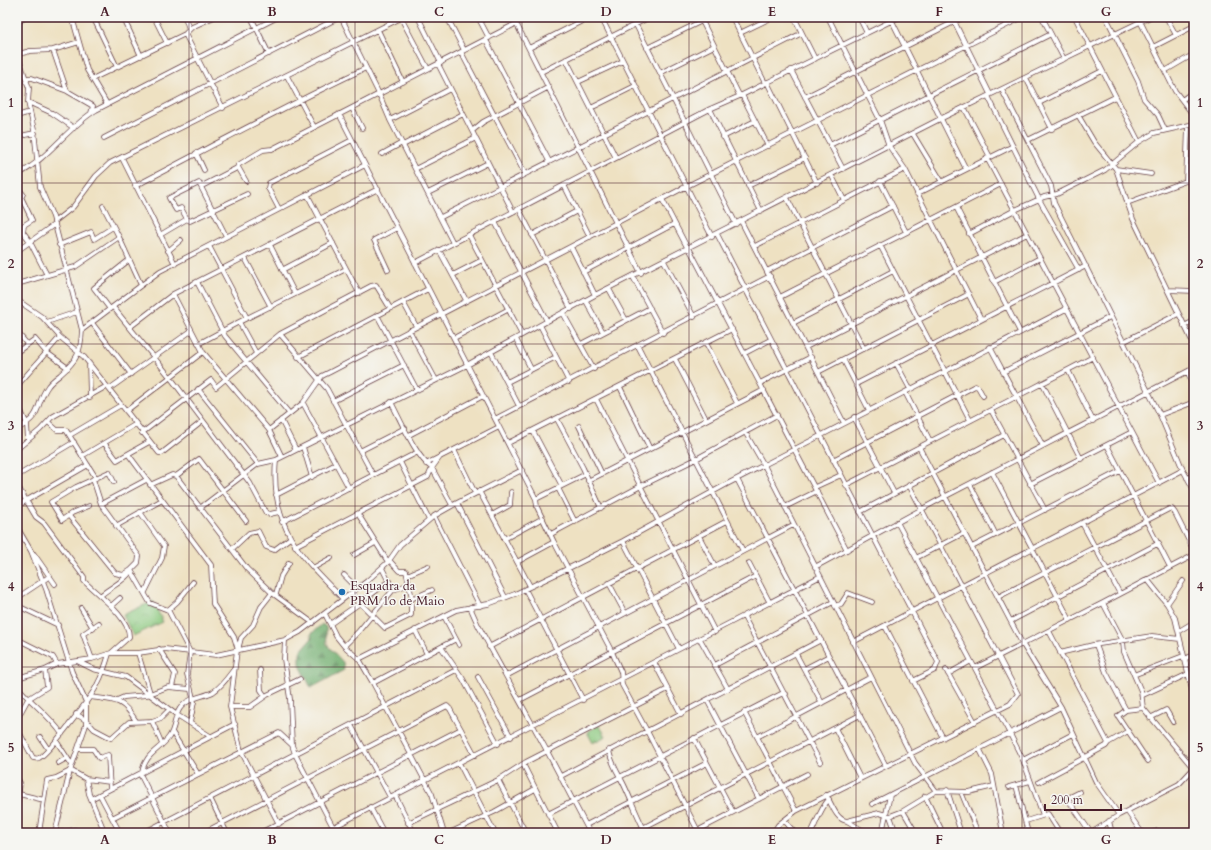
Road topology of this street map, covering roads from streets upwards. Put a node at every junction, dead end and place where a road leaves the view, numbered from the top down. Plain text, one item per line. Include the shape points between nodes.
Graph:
1 (26, 17) edge
2 (72, 17) edge
3 (93, 17) edge
4 (123, 17) edge
5 (154, 17) edge
6 (184, 17) edge
7 (214, 17) edge
8 (251, 17) edge
9 (278, 17) edge
10 (340, 17) edge
11 (402, 17) edge
12 (418, 17) edge
13 (447, 17) edge
14 (478, 17) edge
15 (513, 17) edge
16 (529, 17) edge
17 (590, 17) edge
18 (601, 17) edge
19 (632, 17) edge
20 (650, 17) edge
21 (710, 17) edge
22 (732, 17) edge
23 (773, 17) edge
24 (794, 17) edge
25 (828, 17) edge
26 (859, 17) edge
27 (900, 17) edge
28 (952, 17) edge
29 (964, 17) edge
30 (1023, 17) edge
31 (1042, 17) edge
32 (1075, 17) edge
33 (1106, 17) edge
34 (1138, 17) edge
35 (1150, 17) edge
36 (1166, 17) edge
37 (701, 19) edge
38 (891, 19) edge
39 (955, 22) junction
40 (1140, 22) junction
41 (17, 23) edge
42 (517, 24) junction
43 (635, 24) junction
44 (1194, 26) edge
45 (256, 28) junction
46 (189, 29) junction
47 (378, 30) junction
48 (740, 33) junction
49 (802, 33) junction
50 (867, 33) junction
51 (185, 34) junction
52 (1051, 34) junction
53 (1115, 35) junction
54 (1176, 35) junction
55 (611, 37) junction
56 (488, 39) junction
57 (79, 42) junction
58 (167, 43) junction
59 (353, 43) junction
60 (843, 45) junction
61 (17, 46) edge
62 (714, 46) junction
63 (967, 46) junction
64 (905, 47) junction
65 (1090, 47) junction
66 (1153, 47) junction
67 (529, 48) junction
68 (647, 48) junction
69 (53, 50) junction
70 (463, 51) junction
71 (19, 54) junction
72 (269, 54) junction
73 (1194, 54) edge
74 (141, 56) junction
75 (197, 57) junction
76 (752, 58) junction
77 (566, 59) junction
78 (815, 59) junction
79 (1064, 60) junction
80 (623, 61) junction
81 (439, 64) junction
82 (117, 67) junction
83 (366, 68) junction
84 (428, 69) junction
85 (727, 70) junction
86 (791, 70) junction
87 (979, 70) junction
88 (917, 71) junction
89 (1102, 71) junction
90 (1165, 71) junction
91 (541, 72) junction
92 (855, 72) junction
93 (660, 73) junction
94 (287, 76) junction
95 (1026, 78) junction
96 (92, 79) junction
97 (26, 82) junction
98 (404, 82) junction
99 (578, 82) junction
100 (210, 83) junction
101 (766, 83) junction
102 (636, 86) junction
103 (549, 87) junction
104 (450, 89) junction
105 (1002, 90) junction
106 (67, 91) junction
107 (1194, 91) edge
108 (380, 94) junction
109 (741, 95) junction
110 (989, 95) junction
111 (867, 96) junction
112 (929, 96) junction
113 (805, 97) junction
114 (1115, 97) junction
115 (672, 98) junction
116 (1182, 100) junction
117 (300, 101) junction
118 (28, 102) junction
119 (519, 103) junction
120 (1039, 103) junction
121 (107, 104) junction
122 (964, 107) junction
123 (223, 108) junction
124 (352, 108) junction
125 (591, 108) junction
126 (710, 108) junction
127 (648, 110) junction
128 (30, 112) junction
129 (91, 113) junction
130 (339, 114) junction
131 (463, 114) junction
132 (1078, 115) junction
133 (17, 116) edge
134 (495, 116) junction
135 (1194, 116) edge
136 (940, 119) junction
137 (390, 120) junction
138 (880, 120) junction
139 (755, 121) junction
140 (817, 121) junction
141 (684, 122) junction
142 (1194, 124) edge
143 (1188, 126) junction
144 (314, 127) junction
145 (74, 128) junction
146 (362, 128) dead end
147 (1052, 129) junction
148 (1164, 130) junction
149 (472, 131) junction
150 (35, 132) junction
151 (604, 133) junction
152 (793, 133) junction
153 (913, 134) junction
154 (26, 135) dead end
155 (661, 135) junction
156 (724, 137) junction
157 (104, 138) dead end
158 (476, 138) junction
159 (352, 140) junction
160 (1028, 140) junction
161 (1139, 142) junction
162 (402, 144) junction
163 (830, 145) junction
164 (579, 146) junction
165 (768, 146) junction
166 (889, 146) junction
167 (1012, 146) junction
168 (196, 153) junction
169 (382, 154) dead end
170 (122, 158) junction
171 (616, 158) junction
172 (805, 158) junction
173 (988, 158) junction
174 (549, 161) junction
175 (488, 162) junction
176 (736, 162) junction
177 (37, 163) junction
178 (365, 165) junction
179 (1113, 165) junction
180 (238, 167) junction
181 (416, 169) junction
182 (842, 169) junction
183 (905, 169) junction
184 (966, 169) junction
185 (1116, 169) junction
186 (204, 170) dead end
187 (591, 171) junction
188 (525, 174) junction
189 (711, 174) junction
190 (1152, 174) dead end
191 (17, 175) edge
192 (832, 176) junction
193 (246, 181) dead end
194 (880, 181) junction
195 (1186, 181) junction
196 (817, 182) junction
197 (942, 182) junction
198 (1194, 182) edge
199 (1001, 184) junction
200 (564, 185) junction
201 (135, 186) junction
202 (202, 186) junction
203 (500, 186) junction
204 (687, 186) junction
205 (748, 186) junction
206 (17, 187) edge
207 (378, 190) junction
208 (428, 193) junction
209 (247, 194) dead end
210 (307, 194) junction
211 (917, 194) junction
212 (1052, 195) junction
213 (787, 198) junction
214 (22, 199) junction
215 (662, 199) junction
216 (1040, 199) junction
217 (844, 200) junction
218 (1127, 203) junction
219 (17, 205) edge
220 (103, 206) dead end
221 (893, 206) junction
222 (956, 207) junction
223 (279, 209) junction
224 (519, 209) junction
225 (1015, 210) junction
226 (577, 211) junction
227 (761, 211) junction
228 (212, 212) junction
229 (513, 212) junction
230 (441, 217) junction
231 (187, 219) junction
232 (930, 219) junction
233 (320, 220) junction
234 (741, 221) junction
235 (495, 222) junction
236 (54, 223) junction
237 (617, 223) junction
238 (800, 223) junction
239 (674, 224) junction
240 (736, 224) junction
241 (113, 227) junction
242 (397, 228) junction
243 (906, 232) junction
244 (717, 234) junction
245 (969, 234) junction
246 (1027, 234) junction
247 (160, 235) junction
248 (469, 235) junction
249 (532, 235) junction
250 (226, 236) junction
251 (590, 237) junction
252 (712, 237) junction
253 (118, 238) junction
254 (181, 240) dead end
255 (30, 242) junction
256 (333, 243) junction
257 (453, 243) junction
258 (59, 245) junction
259 (270, 245) junction
260 (880, 245) junction
261 (209, 246) junction
262 (755, 246) junction
263 (571, 247) junction
264 (629, 248) junction
265 (689, 248) junction
266 (813, 248) junction
267 (439, 250) junction
268 (17, 251) edge
269 (168, 251) junction
270 (245, 258) junction
271 (981, 258) junction
272 (1040, 258) junction
273 (129, 260) junction
274 (482, 260) junction
275 (545, 260) junction
276 (664, 261) junction
277 (415, 263) junction
278 (175, 264) junction
279 (1086, 266) junction
280 (346, 269) junction
281 (66, 270) junction
282 (221, 270) junction
283 (282, 270) junction
284 (388, 270) dead end
285 (1079, 270) junction
286 (767, 271) junction
287 (957, 271) junction
288 (583, 272) junction
289 (893, 272) junction
290 (521, 273) junction
291 (641, 273) junction
292 (826, 273) junction
293 (47, 275) junction
294 (453, 275) junction
295 (820, 275) dead end
296 (770, 276) junction
297 (633, 277) junction
298 (197, 282) junction
299 (994, 282) junction
300 (1053, 283) junction
301 (17, 284) edge
302 (142, 285) junction
303 (496, 285) junction
304 (428, 289) junction
305 (609, 289) junction
306 (745, 289) junction
307 (1168, 290) junction
308 (1194, 291) edge
309 (359, 293) junction
310 (173, 294) junction
311 (295, 294) junction
312 (969, 294) junction
313 (596, 295) junction
314 (906, 296) junction
315 (780, 297) junction
316 (839, 299) junction
317 (17, 300) edge
318 (466, 300) junction
319 (586, 300) junction
320 (403, 302) junction
321 (719, 303) junction
322 (1006, 306) junction
323 (271, 307) junction
324 (111, 308) junction
325 (390, 308) junction
326 (650, 308) junction
327 (509, 309) junction
328 (571, 309) junction
329 (1066, 309) junction
330 (77, 312) junction
331 (563, 313) junction
332 (441, 314) junction
333 (1178, 314) junction
334 (377, 315) junction
335 (694, 317) junction
336 (1110, 317) junction
337 (247, 318) junction
338 (981, 319) junction
339 (626, 320) junction
340 (919, 320) junction
341 (546, 321) junction
342 (1194, 321) edge
343 (47, 322) junction
344 (239, 322) junction
345 (92, 323) junction
346 (793, 323) junction
347 (851, 324) junction
348 (416, 326) junction
349 (540, 326) junction
350 (1184, 326) junction
351 (130, 327) junction
352 (732, 329) junction
353 (82, 330) junction
354 (409, 330) junction
355 (191, 331) junction
356 (221, 331) junction
357 (17, 332) edge
358 (602, 332) junction
359 (1020, 332) junction
360 (663, 333) junction
361 (1080, 333) junction
362 (280, 334) junction
363 (522, 335) junction
364 (60, 337) junction
365 (454, 338) junction
366 (516, 339) junction
367 (390, 340) junction
368 (770, 340) junction
369 (1123, 342) junction
370 (706, 343) junction
371 (27, 344) junction
372 (198, 344) junction
373 (581, 344) junction
374 (932, 345) junction
375 (1194, 345) edge
376 (638, 346) junction
377 (806, 347) junction
378 (990, 347) junction
379 (864, 349) junction
380 (17, 352) edge
381 (46, 352) junction
382 (203, 352) junction
383 (491, 352) junction
384 (79, 353) junction
385 (256, 353) junction
386 (744, 353) junction
387 (298, 357) junction
388 (556, 357) junction
389 (811, 357) junction
390 (1093, 357) junction
391 (153, 358) junction
392 (675, 359) junction
393 (843, 359) junction
394 (246, 361) junction
395 (89, 363) junction
396 (896, 363) junction
397 (404, 365) junction
398 (467, 365) junction
399 (68, 368) junction
400 (1194, 368) edge
401 (531, 369) junction
402 (594, 369) junction
403 (786, 370) junction
404 (1068, 370) junction
405 (651, 371) junction
406 (945, 371) junction
407 (818, 372) junction
408 (1003, 372) junction
409 (1188, 372) junction
410 (131, 374) junction
411 (170, 377) junction
412 (225, 379) junction
413 (319, 380) junction
414 (436, 380) junction
415 (507, 382) junction
416 (569, 382) junction
417 (760, 383) junction
418 (1042, 383) junction
419 (856, 384) junction
420 (17, 386) edge
421 (620, 387) junction
422 (108, 388) junction
423 (198, 389) junction
424 (910, 389) junction
425 (417, 390) junction
426 (764, 390) junction
427 (1194, 390) edge
428 (1148, 391) junction
429 (905, 392) junction
430 (958, 395) junction
431 (483, 396) junction
432 (983, 396) dead end
433 (90, 397) junction
434 (1016, 397) junction
435 (186, 399) junction
436 (596, 399) junction
437 (333, 401) junction
438 (392, 402) junction
439 (1194, 402) edge
440 (17, 403) edge
441 (303, 403) junction
442 (737, 403) junction
443 (121, 404) junction
444 (519, 406) junction
445 (1119, 407) junction
446 (869, 410) junction
447 (991, 410) junction
448 (126, 411) junction
449 (289, 413) junction
450 (777, 415) junction
451 (1160, 415) junction
452 (918, 416) junction
453 (854, 417) junction
454 (495, 419) junction
455 (557, 419) junction
456 (706, 419) junction
457 (281, 420) junction
458 (970, 420) junction
459 (203, 421) junction
460 (1093, 421) junction
461 (48, 422) junction
462 (844, 423) junction
463 (27, 424) junction
464 (136, 424) junction
465 (347, 425) junction
466 (579, 426) dead end
467 (499, 427) junction
468 (405, 428) junction
469 (17, 429) edge
470 (269, 430) junction
471 (533, 431) junction
472 (682, 431) junction
473 (745, 432) junction
474 (1132, 432) junction
475 (142, 433) junction
476 (1068, 433) junction
477 (409, 434) junction
478 (70, 435) junction
479 (1004, 435) junction
480 (820, 436) junction
481 (322, 438) junction
482 (28, 440) junction
483 (930, 441) junction
484 (74, 442) junction
485 (149, 442) junction
486 (868, 442) junction
487 (105, 444) junction
488 (508, 444) junction
489 (1107, 445) junction
490 (1043, 446) junction
491 (303, 447) junction
492 (919, 447) junction
493 (650, 448) junction
494 (795, 448) junction
495 (17, 449) edge
496 (296, 450) junction
497 (454, 450) junction
498 (360, 451) junction
499 (418, 452) junction
500 (128, 454) junction
501 (82, 456) junction
502 (282, 457) junction
503 (440, 457) junction
504 (696, 459) junction
505 (1081, 459) junction
506 (276, 460) junction
507 (833, 460) junction
508 (1017, 460) junction
509 (627, 461) junction
510 (400, 462) junction
511 (258, 464) junction
512 (336, 464) junction
513 (426, 464) junction
514 (88, 465) junction
515 (764, 465) junction
516 (432, 468) junction
517 (881, 468) junction
518 (522, 470) junction
519 (1183, 470) junction
520 (1120, 471) junction
521 (933, 472) junction
522 (992, 472) junction
523 (586, 474) junction
524 (602, 474) junction
525 (244, 475) junction
526 (373, 475) junction
527 (841, 475) junction
528 (17, 476) edge
529 (176, 476) junction
530 (1194, 476) edge
531 (312, 477) junction
532 (94, 478) junction
533 (1187, 478) junction
534 (737, 479) junction
535 (146, 480) junction
536 (588, 481) junction
537 (114, 482) dead end
538 (1159, 483) junction
539 (970, 484) junction
540 (1030, 484) junction
541 (17, 485) edge
542 (150, 485) junction
543 (846, 485) junction
544 (909, 485) junction
545 (411, 486) junction
546 (560, 487) junction
547 (639, 487) junction
548 (349, 488) junction
549 (816, 489) junction
550 (1194, 490) edge
551 (223, 491) junction
552 (477, 492) junction
553 (511, 492) dead end
554 (712, 492) junction
555 (894, 493) junction
556 (276, 495) junction
557 (946, 496) junction
558 (1133, 496) junction
559 (536, 499) junction
560 (162, 500) junction
561 (26, 501) junction
562 (456, 502) junction
563 (101, 504) junction
564 (452, 505) junction
565 (17, 506) edge
566 (88, 506) dead end
567 (785, 507) junction
568 (200, 508) junction
569 (601, 508) junction
570 (921, 509) junction
571 (1045, 510) junction
572 (140, 512) junction
573 (279, 512) junction
574 (860, 512) junction
575 (358, 514) junction
576 (492, 515) junction
577 (70, 516) junction
578 (434, 516) junction
579 (543, 518) junction
580 (1146, 519) junction
581 (429, 520) junction
582 (246, 521) dead end
583 (727, 521) junction
584 (282, 522) junction
585 (575, 522) junction
586 (658, 522) junction
587 (897, 522) junction
588 (1019, 523) junction
589 (1082, 523) junction
590 (793, 525) junction
591 (116, 526) junction
592 (17, 527) edge
593 (964, 533) junction
594 (551, 534) junction
595 (996, 535) junction
596 (699, 536) junction
597 (872, 536) junction
598 (290, 538) junction
599 (504, 539) junction
600 (768, 539) junction
601 (623, 541) junction
602 (554, 542) junction
603 (375, 543) junction
604 (1159, 543) junction
605 (940, 545) junction
606 (295, 546) junction
607 (972, 547) junction
608 (1094, 547) junction
609 (1033, 549) junction
610 (232, 550) junction
611 (673, 550) junction
612 (847, 550) junction
613 (31, 551) junction
614 (743, 551) junction
615 (1194, 551) edge
616 (354, 555) dead end
617 (1194, 555) edge
618 (331, 558) dead end
619 (916, 558) junction
620 (389, 562) junction
621 (517, 562) junction
622 (289, 563) dead end
623 (749, 563) dead end
624 (428, 566) dead end
625 (715, 566) junction
626 (1170, 567) junction
627 (312, 568) junction
628 (382, 568) junction
629 (637, 568) junction
630 (815, 568) junction
631 (567, 569) junction
632 (131, 570) junction
633 (1107, 571) junction
634 (986, 573) junction
635 (1045, 573) junction
636 (407, 575) junction
637 (50, 576) junction
638 (344, 576) dead end
639 (756, 576) junction
640 (820, 577) junction
641 (688, 579) junction
642 (1147, 579) junction
643 (42, 580) junction
644 (389, 581) junction
645 (1183, 581) dead end
646 (193, 582) dead end
647 (609, 583) junction
648 (55, 584) dead end
649 (410, 584) junction
650 (962, 585) junction
651 (530, 586) junction
652 (357, 588) junction
653 (524, 589) junction
654 (393, 590) junction
655 (432, 590) dead end
656 (793, 591) junction
657 (145, 592) junction
658 (352, 592) junction
659 (274, 594) junction
660 (1120, 594) junction
661 (100, 596) junction
662 (1057, 596) junction
663 (582, 597) junction
664 (998, 597) junction
665 (17, 598) edge
666 (120, 598) dead end
667 (412, 598) junction
668 (505, 598) junction
669 (936, 598) junction
670 (343, 599) junction
671 (653, 599) junction
672 (872, 602) dead end
673 (360, 603) junction
674 (770, 603) junction
675 (1103, 603) junction
676 (834, 604) junction
677 (1167, 604) junction
678 (111, 606) junction
679 (480, 606) junction
680 (701, 606) junction
681 (17, 607) edge
682 (470, 607) junction
683 (81, 608) dead end
684 (168, 610) junction
685 (912, 611) junction
686 (625, 613) junction
687 (325, 614) junction
688 (372, 616) junction
689 (444, 616) junction
690 (744, 617) junction
691 (807, 617) junction
692 (540, 620) junction
693 (1070, 620) junction
694 (1011, 621) junction
695 (1194, 622) edge
696 (99, 623) dead end
697 (313, 623) junction
698 (666, 623) junction
699 (330, 624) junction
700 (58, 625) junction
701 (885, 626) junction
702 (599, 627) junction
703 (93, 628) junction
704 (415, 630) junction
705 (1048, 631) junction
706 (1178, 631) junction
707 (714, 632) junction
708 (700, 638) junction
709 (1180, 638) junction
710 (17, 639) edge
711 (456, 639) junction
712 (285, 640) junction
713 (821, 640) junction
714 (1124, 641) junction
715 (853, 642) junction
716 (758, 643) junction
717 (459, 645) dead end
718 (1023, 645) junction
719 (1096, 645) junction
720 (344, 646) junction
721 (441, 647) junction
722 (489, 647) junction
723 (159, 649) junction
724 (679, 649) junction
725 (237, 650) junction
726 (556, 650) junction
727 (190, 652) junction
728 (612, 652) junction
729 (110, 653) junction
730 (138, 653) junction
731 (1060, 653) junction
732 (427, 654) junction
733 (796, 654) junction
734 (1194, 655) edge
735 (829, 656) junction
736 (999, 657) junction
737 (1184, 658) junction
738 (92, 659) junction
739 (359, 659) junction
740 (971, 661) junction
741 (69, 662) junction
742 (78, 662) junction
743 (654, 662) junction
744 (57, 664) junction
745 (715, 665) junction
746 (772, 667) junction
747 (234, 668) junction
748 (975, 668) junction
749 (804, 669) junction
750 (45, 670) junction
751 (260, 670) dead end
752 (456, 670) junction
753 (102, 671) junction
754 (569, 674) junction
755 (1136, 674) junction
756 (1188, 674) junction
757 (506, 676) junction
758 (478, 677) dead end
759 (872, 677) junction
760 (17, 678) edge
761 (300, 679) dead end
762 (621, 680) junction
763 (914, 681) junction
764 (373, 683) junction
765 (288, 684) junction
766 (17, 686) edge
767 (172, 687) junction
768 (190, 689) junction
769 (668, 689) junction
770 (728, 689) junction
771 (847, 690) junction
772 (150, 693) junction
773 (783, 693) junction
774 (1143, 695) junction
775 (265, 696) junction
776 (90, 697) junction
777 (1194, 698) edge
778 (193, 699) junction
779 (28, 700) junction
780 (117, 700) junction
781 (520, 700) junction
782 (583, 700) junction
783 (706, 700) junction
784 (86, 702) junction
785 (822, 703) junction
786 (633, 706) junction
787 (230, 707) junction
788 (385, 707) junction
789 (1061, 707) junction
790 (1143, 708) junction
791 (169, 710) junction
792 (1126, 710) junction
793 (997, 711) junction
794 (744, 712) junction
795 (76, 714) junction
796 (681, 714) junction
797 (177, 715) junction
798 (860, 715) junction
799 (797, 716) junction
800 (1150, 718) junction
801 (17, 719) edge
802 (87, 721) junction
803 (136, 721) junction
804 (152, 721) junction
805 (975, 722) junction
806 (1173, 722) dead end
807 (190, 723) junction
808 (235, 724) junction
809 (351, 725) junction
810 (533, 725) junction
811 (719, 725) junction
812 (17, 728) edge
813 (835, 728) junction
814 (461, 729) junction
815 (397, 731) junction
816 (647, 731) junction
817 (1128, 731) junction
818 (172, 732) junction
819 (62, 734) junction
820 (1010, 734) junction
821 (1073, 734) junction
822 (210, 736) junction
823 (40, 737) dead end
824 (511, 737) junction
825 (757, 737) junction
826 (694, 738) junction
827 (943, 738) junction
828 (810, 741) junction
829 (57, 742) junction
830 (1108, 743) junction
831 (162, 744) junction
832 (498, 744) junction
833 (292, 745) junction
834 (78, 748) junction
835 (364, 749) junction
836 (48, 750) junction
837 (183, 750) junction
838 (609, 750) junction
839 (980, 750) junction
840 (242, 751) junction
841 (547, 751) junction
842 (602, 753) junction
843 (294, 754) junction
844 (911, 754) junction
845 (410, 756) junction
846 (475, 756) junction
847 (659, 756) junction
848 (67, 758) junction
849 (1084, 758) junction
850 (610, 759) junction
851 (1023, 760) junction
852 (1148, 761) dead end
853 (770, 762) junction
854 (820, 762) dead end
855 (58, 763) dead end
856 (459, 763) junction
857 (707, 763) junction
858 (522, 764) junction
859 (72, 765) junction
860 (886, 766) junction
861 (1194, 768) edge
862 (70, 771) junction
863 (377, 773) junction
864 (141, 774) junction
865 (198, 774) junction
866 (807, 774) dead end
867 (745, 775) junction
868 (254, 776) junction
869 (561, 776) junction
870 (619, 777) junction
871 (926, 777) junction
872 (17, 778) edge
873 (860, 778) junction
874 (86, 779) junction
875 (308, 779) junction
876 (425, 780) junction
877 (498, 780) junction
878 (672, 781) junction
879 (1030, 781) junction
880 (110, 782) junction
881 (1039, 782) dead end
882 (18, 784) edge
883 (1016, 785) junction
884 (994, 786) junction
885 (720, 787) junction
886 (783, 787) junction
887 (1009, 787) dead end
888 (110, 789) junction
889 (535, 789) junction
890 (947, 790) junction
891 (474, 791) junction
892 (936, 791) junction
893 (961, 792) junction
894 (1080, 792) dead end
895 (19, 794) junction
896 (395, 794) junction
897 (100, 795) junction
898 (826, 795) junction
899 (890, 795) junction
900 (925, 796) junction
901 (390, 797) junction
902 (152, 798) junction
903 (210, 798) junction
904 (90, 799) junction
905 (759, 799) junction
906 (829, 799) junction
907 (44, 800) junction
908 (266, 800) junction
909 (573, 801) junction
910 (321, 802) junction
911 (630, 802) junction
912 (511, 803) junction
913 (872, 804) dead end
914 (17, 806) edge
915 (684, 806) junction
916 (370, 807) junction
917 (438, 808) junction
918 (796, 811) junction
919 (903, 811) junction
920 (1127, 811) junction
921 (733, 812) junction
922 (548, 814) junction
923 (888, 815) junction
924 (1043, 815) junction
925 (1119, 815) junction
926 (486, 816) junction
927 (112, 818) junction
928 (784, 820) junction
929 (848, 821) junction
930 (1026, 821) junction
931 (1109, 821) junction
932 (165, 822) junction
933 (222, 822) junction
934 (408, 822) junction
935 (279, 824) junction
936 (586, 825) junction
937 (333, 827) junction
938 (643, 828) junction
939 (557, 832) edge
940 (696, 832) edge
941 (39, 833) edge
942 (55, 833) edge
943 (82, 833) edge
944 (105, 833) edge
945 (120, 833) edge
946 (143, 833) edge
947 (170, 833) edge
948 (203, 833) edge
949 (227, 833) edge
950 (260, 833) edge
951 (322, 833) edge
952 (384, 833) edge
953 (414, 833) edge
954 (444, 833) edge
955 (449, 833) edge
956 (495, 833) edge
957 (526, 833) edge
958 (590, 833) edge
959 (633, 833) edge
960 (646, 833) edge
961 (773, 833) edge
962 (795, 833) edge
963 (812, 833) edge
964 (867, 833) edge
965 (882, 833) edge
966 (896, 833) edge
967 (916, 833) edge
968 (943, 833) edge
969 (961, 833) edge
970 (978, 833) edge
971 (1003, 833) edge
972 (1028, 833) edge
973 (1059, 833) edge
974 (1091, 833) edge
975 (1112, 833) edge
976 (1142, 833) edge
977 (1151, 833) edge
978 (1160, 833) edge

1 - 41 street
2 - 57 street
3 - 82 street
4 - 74 street
5 - 58 street
6 - 46 street
7 - 46 street
8 - 45 street
9 - 45 street
10 - 59 street
10 - 72 street
11 - 47 street
11 - 84 street
12 - 81 street
13 - 70 street
14 - 56 street
15 - 42 street
16 - 42 street
17 - 67 street
18 - 55 street
19 - 43 street
20 - 43 street
21 - 37 street
22 - 48 street
23 - 48 street
24 - 49 street
25 - 60 street
26 - 50 street
27 - 38 street
28 - 39 street
29 - 39 street
30 - 63 street
31 - 52 street
32 - 65 street
33 - 53 street
34 - 40 street
35 - 40 street
36 - 54 street
37 - 62 street
37 - 68 street
38 - 50 street
38 - 64 street
39 - 63 street
39 - 64 street
40 - 53 street
40 - 66 street
42 - 56 street
42 - 67 street
43 - 55 street
43 - 68 street
44 - 54 street
45 - 72 street
45 - 75 street
46 - 51 street
47 - 59 street
47 - 98 street
48 - 76 street
49 - 76 street
49 - 78 street
50 - 60 street
51 - 58 street
51 - 75 street
52 - 79 street
52 - 87 street
53 - 65 street
53 - 148 street via 1144,99 1158,115
54 - 66 street
55 - 77 street
55 - 80 street
56 - 70 street
56 - 119 street
57 - 69 street
57 - 96 street
58 - 74 street
59 - 83 street
59 - 94 street
60 - 78 street
60 - 92 street
61 - 71 street
62 - 85 street
62 - 93 street
63 - 87 street
63 - 88 street
64 - 88 street
64 - 92 street
65 - 79 street
65 - 89 street
66 - 90 street
67 - 91 street
68 - 93 street
69 - 71 street
69 - 106 street
70 - 81 street
70 - 134 street
71 - 97 street
72 - 100 street
73 - 90 street
74 - 82 street
75 - 100 street
75 - 121 street
76 - 85 street
76 - 101 street
77 - 91 street
77 - 99 street
78 - 86 street
79 - 95 street
80 - 99 street
80 - 102 street
81 - 84 street
81 - 104 street
82 - 96 street
83 - 108 street
83 - 117 street
84 - 98 street
85 - 109 street
85 - 115 street
86 - 101 street
86 - 113 street
87 - 110 street
87 - 112 street
88 - 111 street
88 - 112 street
89 - 114 street
89 - 120 street
90 - 116 street
91 - 103 street
92 - 111 street
92 - 113 street
93 - 115 street
94 - 117 street
94 - 123 street
95 - 105 street
95 - 120 street
96 - 121 street
97 - 106 street via 28,78 32,78
97 - 118 street via 29,88
98 - 108 street
99 - 125 street
100 - 123 street
100 - 157 street
101 - 109 street
101 - 152 street
102 - 125 street
102 - 127 street
103 - 119 street
103 - 164 street
104 - 131 street
104 - 137 street
105 - 110 street
105 - 160 street
106 - 129 street via 92,106
107 - 116 street
108 - 124 street
108 - 137 street
109 - 126 street
109 - 139 street
110 - 122 street
110 - 167 street
111 - 138 street
111 - 140 street
112 - 136 street
112 - 138 street
113 - 140 street
114 - 132 street
114 - 161 street
115 - 127 street
115 - 141 street
116 - 135 street
117 - 144 street
117 - 168 street
118 - 128 street
118 - 145 street via 52,113
119 - 134 street
119 - 174 street
120 - 147 street
121 - 129 street
122 - 136 street
122 - 173 street
123 - 170 street
124 - 130 street
124 - 146 street
125 - 151 street
126 - 141 street
126 - 156 street
127 - 151 street
127 - 155 street
128 - 133 street
128 - 150 street
129 - 145 street
130 - 144 street
130 - 159 street
131 - 149 street
131 - 162 street
132 - 147 street
132 - 179 street via 1094,142
134 - 149 street
134 - 188 street
136 - 153 street
136 - 184 street
137 - 162 street
138 - 163 street
138 - 166 street
139 - 156 street
139 - 165 street
140 - 152 street
140 - 163 street
141 - 155 street
141 - 189 street
142 - 143 street
143 - 148 street
143 - 195 street
144 - 180 street via 272,149 264,150
145 - 177 street
147 - 160 street
148 - 161 street
149 - 158 street
150 - 154 street
150 - 177 street
151 - 164 street
151 - 171 street
152 - 165 street
152 - 172 street
153 - 166 street
153 - 197 street
155 - 171 street
155 - 204 street
156 - 176 street
158 - 175 street
158 - 181 street
159 - 178 street
159 - 223 street via 269,183 268,188
160 - 212 street via 1051,186
161 - 179 street
162 - 169 street
162 - 181 street
163 - 182 street
164 - 174 street
164 - 187 street
165 - 176 street
166 - 182 street
166 - 183 street
167 - 173 street
167 - 216 street
168 - 186 street
168 - 201 street
170 - 201 street
170 - 236 street via 108,165 96,176 73,207
171 - 187 street
172 - 196 street
172 - 205 street
173 - 184 street
173 - 199 street
174 - 188 street
175 - 203 street
175 - 208 street
176 - 189 street
176 - 205 street
177 - 191 street
177 - 236 street via 42,195
178 - 207 street
178 - 210 street
179 - 185 street
179 - 212 street
180 - 193 street
180 - 202 street
181 - 208 street
182 - 192 street
183 - 194 street
183 - 211 street
184 - 197 street
185 - 190 street
185 - 218 street
187 - 200 street
187 - 237 street
188 - 203 street
189 - 204 street
189 - 240 street
192 - 196 street
192 - 217 street
194 - 217 street
194 - 221 street
195 - 198 street
195 - 218 street
196 - 213 street
197 - 211 street
199 - 222 street
199 - 225 street
200 - 224 street
200 - 226 street
201 - 247 street
202 - 228 street
202 - 231 street via 196,183 169,198 176,210 181,208
203 - 229 street
203 - 230 street
204 - 215 street
204 - 252 street
205 - 227 street
206 - 214 street via 23,194
207 - 233 street
207 - 242 street
208 - 230 street
209 - 228 street
210 - 223 street
210 - 233 street
211 - 232 street
212 - 216 street
212 - 279 street
213 - 227 street
213 - 238 street
214 - 219 street
214 - 255 street via 32,220 24,225 23,230
215 - 237 street
215 - 239 street
216 - 225 street
216 - 285 street
217 - 238 street
218 - 307 street via 1132,219
220 - 241 street
221 - 243 street
221 - 266 street
222 - 232 street
222 - 245 street
223 - 250 street
224 - 229 street
224 - 249 street
225 - 245 street
225 - 246 street
226 - 249 street
226 - 251 street
227 - 234 street
228 - 231 street via 190,221
228 - 250 street
229 - 235 street
230 - 257 street
231 - 247 street
232 - 243 street
232 - 287 street
233 - 256 street
233 - 259 street
234 - 240 street
234 - 262 street
235 - 248 street
235 - 290 street
236 - 255 street
236 - 258 street
237 - 251 street
237 - 264 street
238 - 262 street
238 - 266 street
239 - 264 street
239 - 265 street
240 - 244 street
241 - 253 street
241 - 258 street via 94,239 91,232
242 - 277 street
242 - 284 street via 374,240
243 - 260 street
244 - 252 street
244 - 306 street
245 - 271 street
246 - 271 street
246 - 272 street
247 - 269 street
248 - 257 street
248 - 274 street
249 - 275 street
250 - 261 street
251 - 263 street
252 - 265 street
253 - 273 street
253 - 281 street via 80,264
254 - 269 street
255 - 268 street
255 - 293 street
256 - 280 street
256 - 283 street
257 - 267 street
258 - 281 street
259 - 270 street
259 - 283 street
260 - 289 street
260 - 292 street
261 - 278 street
261 - 282 street
262 - 286 street
263 - 275 street
263 - 288 street
264 - 288 street
264 - 291 street
265 - 276 street
265 - 321 street
266 - 286 street
266 - 292 street
267 - 277 street
267 - 294 street
269 - 278 street
270 - 282 street
270 - 323 street
271 - 287 street
271 - 299 street
272 - 299 street
272 - 300 street
273 - 302 street
273 - 324 street via 94,288
274 - 294 street
274 - 303 street
275 - 290 street
275 - 328 street
276 - 291 street
276 - 335 street
277 - 304 street
278 - 302 street via 152,276
279 - 285 street
279 - 336 street
280 - 309 street
280 - 311 street
281 - 293 street
281 - 330 street
282 - 298 street
282 - 337 street
283 - 311 street
285 - 300 street
286 - 296 street
287 - 312 street
287 - 314 street
288 - 313 street
289 - 314 street
289 - 316 street
290 - 303 street
290 - 341 street
291 - 297 street
292 - 315 street
292 - 316 street
293 - 301 street
294 - 318 street
295 - 315 street
296 - 306 street
296 - 315 street
297 - 305 street
297 - 326 street
298 - 310 street
298 - 356 street
299 - 322 street
300 - 322 street
300 - 329 street
302 - 324 street
303 - 318 street
303 - 327 street
304 - 320 street
304 - 332 street
305 - 313 street
305 - 339 street
306 - 321 street
306 - 368 street
307 - 308 street
307 - 333 street
309 - 325 street via 376,285
309 - 362 street
310 - 351 street
310 - 355 street
311 - 323 street
312 - 338 street
312 - 340 street
313 - 319 street
314 - 340 street
314 - 347 street
315 - 346 street
316 - 346 street
316 - 347 street
317 - 343 street
318 - 332 street
319 - 328 street
319 - 358 street
320 - 325 street
320 - 348 street
321 - 335 street
321 - 352 street
322 - 338 street
322 - 359 street
323 - 337 street
324 - 345 street
324 - 351 street
325 - 334 street
326 - 339 street
326 - 360 street
327 - 363 street
327 - 365 street
328 - 331 street
329 - 359 street
329 - 361 street
330 - 343 street
330 - 353 street
331 - 341 street
331 - 373 street
332 - 348 street
332 - 365 street
333 - 350 street
333 - 369 street
334 - 367 street
334 - 387 street
335 - 360 street
336 - 361 street
336 - 369 street
337 - 344 street
338 - 374 street
339 - 358 street
340 - 374 street
340 - 379 street
341 - 349 street
342 - 350 street
343 - 364 street
344 - 356 street
344 - 385 street
345 - 353 street
345 - 410 street
346 - 377 street
347 - 377 street
347 - 379 street
348 - 354 street
349 - 363 street
349 - 388 street
350 - 375 street
351 - 391 street
352 - 370 street
352 - 386 street
353 - 384 street
354 - 367 street
354 - 414 street
355 - 372 street
355 - 391 street
356 - 372 street
356 - 394 street
357 - 371 street
358 - 373 street
359 - 378 street
360 - 376 street
361 - 390 street
361 - 408 street
362 - 385 street
362 - 387 street
363 - 366 street
364 - 381 street
364 - 384 street
365 - 398 street
366 - 383 street
366 - 401 street
367 - 397 street
367 - 413 street
368 - 386 street
368 - 403 street
369 - 428 street
370 - 392 street
370 - 442 street
371 - 380 street
371 - 381 street via 35,339
372 - 382 street
373 - 402 street
374 - 396 street
374 - 406 street
376 - 402 street
376 - 405 street
377 - 389 street
378 - 406 street
378 - 408 street
379 - 393 street
381 - 399 street
381 - 420 street
382 - 411 street
382 - 412 street
383 - 398 street
383 - 415 street
384 - 395 street
384 - 399 street
385 - 394 street
386 - 417 street
387 - 413 street
388 - 401 street
388 - 416 street
389 - 403 street
389 - 407 street
390 - 404 street
390 - 445 street
391 - 410 street
391 - 411 street
392 - 405 street
392 - 456 street
393 - 407 street
393 - 419 street
394 - 412 street
394 - 449 street
395 - 422 street
395 - 433 street
396 - 419 street
396 - 424 street
397 - 425 street
397 - 437 street
398 - 414 street
398 - 431 street
399 - 463 street via 48,386 35,417
400 - 409 street
401 - 415 street
402 - 416 street
403 - 417 street
403 - 480 street
404 - 418 street
404 - 460 street
405 - 421 street
405 - 472 street
406 - 424 street
406 - 430 street
407 - 462 street
408 - 434 street
409 - 427 street
409 - 428 street
410 - 422 street
411 - 435 street
411 - 448 street
412 - 423 street via 216,386 211,380
412 - 470 street
413 - 437 street
413 - 441 street
414 - 425 street
415 - 444 street
416 - 444 street
417 - 426 street
418 - 434 street
418 - 476 street
419 - 446 street
421 - 436 street
421 - 493 street
422 - 433 street
422 - 443 street
423 - 435 street
423 - 511 street
424 - 429 street
425 - 438 street
426 - 442 street
426 - 450 street
428 - 445 street
428 - 451 street
429 - 446 street
429 - 452 street
430 - 432 street via 977,386
430 - 452 street
430 - 458 street
431 - 454 street
431 - 477 street
433 - 461 street via 52,417
434 - 447 street
434 - 490 street
435 - 459 street
435 - 475 street
436 - 455 street
436 - 509 street
437 - 465 street
438 - 465 street
438 - 468 street
439 - 451 street
440 - 463 street
441 - 449 street
441 - 481 street
442 - 456 street
443 - 448 street
443 - 478 street
444 - 454 street
445 - 460 street
445 - 474 street
446 - 453 street
447 - 458 street
447 - 479 street
448 - 464 street
449 - 457 street
450 - 473 street
450 - 494 street
451 - 519 street
452 - 483 street
452 - 486 street
453 - 462 street
453 - 486 street
454 - 467 street
455 - 471 street
455 - 523 street
456 - 472 street
457 - 470 street
457 - 496 street
458 - 483 street
459 - 485 street via 162,453 159,454
459 - 525 street
460 - 476 street
461 - 478 street via 57,430 66,430
461 - 482 street
462 - 480 street
463 - 469 street
463 - 482 street
464 - 475 street
464 - 487 street
465 - 481 street
465 - 498 street
466 - 524 street
467 - 488 street
467 - 497 street
468 - 477 street
468 - 498 street
470 - 502 street
471 - 488 street
471 - 546 street
472 - 493 street
472 - 504 street
473 - 504 street
473 - 515 street
474 - 489 street
474 - 538 street
475 - 485 street
476 - 490 street
476 - 505 street
477 - 499 street
478 - 484 street
479 - 508 street
479 - 521 street
480 - 494 street
480 - 507 street
481 - 491 street
481 - 512 street
482 - 495 street
483 - 492 street
484 - 501 street
484 - 528 street
485 - 500 street
486 - 507 street
486 - 517 street
487 - 500 street via 117,460
487 - 501 street
488 - 518 street
489 - 505 street
489 - 520 street
490 - 508 street
491 - 496 street
491 - 531 street
492 - 517 street
492 - 521 street
493 - 509 street
494 - 515 street
494 - 549 street
496 - 502 street
497 - 503 street
497 - 552 street
498 - 526 street
499 - 510 street
499 - 513 street
500 - 535 street
501 - 514 street
502 - 506 street
503 - 513 street
503 - 516 street
504 - 547 street
504 - 554 street
505 - 540 street
506 - 511 street
506 - 556 street
507 - 527 street
508 - 522 street
508 - 540 street
509 - 524 street
509 - 547 street
510 - 526 street
510 - 545 street
511 - 525 street
512 - 531 street
512 - 548 street
513 - 516 street
514 - 532 street
514 - 561 street
515 - 534 street
515 - 567 street
516 - 545 street via 428,477
516 - 564 street
517 - 543 street
517 - 555 street
518 - 552 street
518 - 559 street
519 - 533 street
519 - 538 street
520 - 558 street
520 - 571 street
521 - 544 street
521 - 557 street
522 - 539 street
522 - 588 street
523 - 536 street
523 - 546 street
524 - 536 street
525 - 551 street
525 - 573 street via 266,513
526 - 548 street
527 - 543 street
527 - 549 street
529 - 542 street via 172,475
529 - 551 street via 199,459
529 - 568 street
530 - 533 street
531 - 556 street
532 - 537 street via 109,472
532 - 563 street
532 - 577 street via 50,502 62,520
533 - 550 street
534 - 554 street
534 - 600 street
535 - 542 street
535 - 563 street
536 - 569 street
538 - 558 street
539 - 557 street
539 - 595 street
540 - 571 street
541 - 561 street
542 - 560 street
543 - 574 street
544 - 555 street
544 - 570 street
545 - 575 street
545 - 581 street
546 - 559 street
546 - 585 street
547 - 569 street
547 - 586 street
548 - 584 street
549 - 567 street
549 - 612 street
551 - 568 street
551 - 582 street
552 - 562 street
552 - 576 street
553 - 576 street via 510,505
554 - 583 street
554 - 586 street
555 - 574 street
556 - 573 street
557 - 570 street
557 - 593 street
558 - 580 street
558 - 589 street
559 - 579 street
560 - 572 street
560 - 725 street via 211,565 213,604 234,637
561 - 565 street
561 - 661 street via 84,577 84,581
562 - 564 street
562 - 668 street
563 - 591 street
564 - 578 street
566 - 577 street
567 - 590 street
568 - 610 street
569 - 585 street
570 - 587 street
570 - 605 street
571 - 588 street
572 - 591 street
572 - 657 street via 164,546 162,558
573 - 584 street
574 - 597 street
575 - 603 street
575 - 606 street
576 - 599 street
577 - 632 street via 115,573 123,575
578 - 581 street
578 - 679 street
579 - 594 street
579 - 599 street
580 - 604 street
580 - 608 street
580 - 615 street via 1172,509
581 - 620 street via 400,545
583 - 596 street
583 - 614 street
584 - 598 street
585 - 594 street
586 - 601 street
586 - 611 street
587 - 597 street
587 - 619 street
588 - 595 street
588 - 609 street
589 - 608 street
589 - 609 street
590 - 600 street
590 - 630 street
591 - 632 street via 139,556 138,562
592 - 613 street
593 - 605 street
593 - 607 street
594 - 602 street
595 - 607 street
596 - 611 street
596 - 625 street
597 - 612 street
597 - 685 street
598 - 606 street
598 - 610 street via 274,550 266,547 258,531 249,533
599 - 621 street
600 - 614 street
600 - 656 street
601 - 629 street
601 - 631 street
602 - 621 street
602 - 631 street
603 - 616 street
603 - 620 street
604 - 626 street
604 - 633 street
605 - 619 street
605 - 650 street
606 - 627 street
607 - 634 street
608 - 633 street
608 - 635 street
609 - 634 street
609 - 635 street
610 - 659 street via 247,569
611 - 629 street
611 - 641 street
612 - 630 street
613 - 637 street
613 - 643 street
614 - 625 street
617 - 626 street
618 - 627 street
619 - 669 street
620 - 628 street
620 - 636 street via 399,571 406,571
621 - 651 street
622 - 659 street
623 - 639 street
624 - 636 street
625 - 641 street
626 - 642 street
627 - 670 street
628 - 644 street
628 - 652 street
629 - 647 street
629 - 671 street
630 - 640 street
631 - 651 street
631 - 663 street
632 - 657 street
632 - 661 street via 126,578
633 - 660 street
633 - 662 street
634 - 650 street
634 - 664 street
635 - 662 street
635 - 664 street
636 - 649 street
637 - 643 street
637 - 648 street
638 - 652 street
639 - 674 street
639 - 680 street
640 - 656 street
640 - 676 street
641 - 671 street
641 - 680 street
642 - 660 street
642 - 677 street
643 - 665 street
643 - 700 street
644 - 654 street
644 - 673 street
645 - 677 street
646 - 684 street
647 - 663 street
647 - 686 street
649 - 654 street
649 - 667 street
650 - 669 street
650 - 736 street
651 - 653 street
652 - 658 street
653 - 668 street
653 - 692 street
654 - 688 street
655 - 667 street
656 - 674 street
656 - 691 street
657 - 684 street via 150,603
658 - 670 street
658 - 673 street
659 - 697 street
659 - 725 street via 260,607 253,625 241,638
660 - 675 street
661 - 678 street
662 - 693 street
662 - 694 street
663 - 692 street
663 - 702 street
664 - 694 street
665 - 681 street
666 - 678 street
667 - 688 street via 411,616 388,628
668 - 679 street
669 - 685 street
669 - 740 street
670 - 687 street
671 - 686 street
671 - 698 street
672 - 676 street via 848,593 841,604
673 - 688 street
673 - 699 street
674 - 690 street
675 - 693 street
675 - 714 street
676 - 691 street
676 - 715 street
677 - 706 street via 1175,618
678 - 729 street via 120,616 129,637
679 - 682 street
680 - 698 street
680 - 707 street
681 - 700 street
682 - 689 street
682 - 722 street
683 - 703 street
684 - 727 street
685 - 701 street
685 - 763 street via 938,662 935,670
686 - 702 street
687 - 697 street
687 - 699 street
688 - 720 street
689 - 704 street
689 - 711 street
690 - 707 street
690 - 716 street
691 - 713 street
691 - 716 street
692 - 722 street
692 - 726 street
693 - 705 street
694 - 718 street
695 - 706 street
696 - 703 street
697 - 712 street
698 - 724 street
698 - 728 street
699 - 720 street
700 - 741 street
701 - 715 street
701 - 763 street
702 - 726 street
702 - 728 street
703 - 738 street via 83,634
704 - 732 street
704 - 739 street
705 - 718 street
705 - 731 street
706 - 709 street
707 - 708 street
708 - 724 street
708 - 745 street
709 - 714 street via 1158,636
709 - 737 street
710 - 744 street via 53,657
711 - 717 street
711 - 721 street
712 - 725 street
712 - 765 street via 284,658
713 - 733 street
713 - 735 street
714 - 719 street
714 - 755 street via 1124,652
715 - 759 street
716 - 745 street
716 - 746 street
718 - 736 street
718 - 789 street
719 - 731 street
719 - 792 street via 1106,672
720 - 739 street
721 - 732 street
721 - 752 street
722 - 757 street
723 - 727 street
723 - 730 street
723 - 767 street via 175,674
724 - 743 street
725 - 727 street via 216,655
725 - 747 street
726 - 754 street
726 - 757 street
727 - 768 street via 187,674
728 - 754 street
728 - 762 street
729 - 730 street
729 - 738 street
729 - 753 street
730 - 772 street
731 - 830 street
732 - 764 street
733 - 746 street
733 - 749 street
734 - 737 street
735 - 749 street
735 - 771 street
736 - 748 street
736 - 793 street via 1018,694 1010,704
737 - 755 street
737 - 756 street
738 - 742 street
739 - 764 street
740 - 748 street
740 - 805 street via 947,672
741 - 742 street
741 - 744 street
741 - 784 street
742 - 753 street
743 - 762 street
743 - 769 street
744 - 750 street
745 - 770 street
746 - 770 street
746 - 773 street
747 - 778 street via 214,691
747 - 787 street
748 - 793 street
749 - 785 street
750 - 760 street
750 - 779 street via 46,687
751 - 775 street via 261,690
752 - 788 street
752 - 832 street
753 - 772 street via 126,677
753 - 776 street
754 - 781 street
754 - 782 street
755 - 774 street
756 - 774 street
756 - 777 street
757 - 781 street
758 - 824 street
759 - 771 street
759 - 844 street
761 - 765 street
762 - 782 street
762 - 786 street
763 - 827 street
764 - 788 street
765 - 775 street
765 - 833 street
766 - 779 street
767 - 768 street
767 - 772 street
768 - 778 street
769 - 786 street
769 - 796 street
770 - 783 street
771 - 785 street
771 - 798 street
772 - 780 street
772 - 791 street
773 - 794 street
773 - 799 street
774 - 790 street
775 - 787 street via 250,707
776 - 780 street
776 - 784 street
778 - 797 street via 181,706
778 - 807 street
779 - 801 street
779 - 819 street via 49,717
780 - 803 street via 129,708
781 - 810 street
782 - 810 street
783 - 796 street
783 - 811 street
784 - 795 street
784 - 802 street
785 - 799 street
786 - 816 street
786 - 841 street
787 - 808 street
788 - 809 street
788 - 815 street
789 - 820 street
789 - 821 street
790 - 792 street
790 - 800 street
791 - 797 street
791 - 804 street via 161,718
792 - 817 street via 1118,716
793 - 805 street
793 - 820 street
794 - 811 street
794 - 825 street
795 - 802 street
795 - 819 street
796 - 816 street
797 - 807 street
797 - 818 street
798 - 813 street
798 - 860 street
799 - 825 street
799 - 828 street
800 - 806 street via 1166,710
800 - 861 street
802 - 803 street via 94,729 111,738 129,722
802 - 834 street
803 - 804 street
804 - 831 street
805 - 827 street
807 - 822 street
808 - 822 street
808 - 840 street
809 - 835 street
809 - 843 street
810 - 824 street
810 - 841 street
811 - 826 street
811 - 867 street
812 - 836 street via 33,758 38,758
813 - 828 street
813 - 873 street
814 - 815 street via 447,706
814 - 845 street
814 - 846 street
815 - 835 street
815 - 845 street
816 - 838 street
816 - 847 street
817 - 830 street
817 - 852 street
818 - 831 street
818 - 837 street
819 - 829 street
820 - 839 street
820 - 851 street
821 - 849 street
821 - 851 street
822 - 837 street
823 - 836 street
824 - 832 street
825 - 853 street
826 - 847 street
826 - 857 street
827 - 844 street
828 - 853 street
828 - 854 street
829 - 836 street
829 - 848 street
830 - 849 street
831 - 864 street via 149,756
832 - 846 street
833 - 840 street via 277,733
833 - 843 street
834 - 859 street
834 - 880 street via 92,749 99,758 108,755
835 - 863 street
835 - 875 street
837 - 864 street
837 - 865 street
838 - 842 street
838 - 850 street
839 - 871 street
839 - 884 street via 991,771
840 - 865 street
840 - 868 street
841 - 858 street
841 - 869 street
842 - 850 street
842 - 869 street
843 - 868 street
843 - 875 street
844 - 860 street
844 - 871 street
845 - 863 street
845 - 876 street
846 - 856 street
847 - 870 street
847 - 878 street
848 - 855 street
848 - 859 street
849 - 881 street
849 - 925 street
850 - 870 street
851 - 879 street
853 - 867 street
853 - 886 street
856 - 876 street
856 - 891 street
857 - 878 street
857 - 885 street
858 - 877 street
858 - 889 street
859 - 862 street
860 - 873 street
861 - 920 street via 1179,784
862 - 874 street
862 - 907 street via 47,780
862 - 942 street
863 - 901 street
863 - 910 street
864 - 888 street
864 - 902 street
865 - 902 street
866 - 886 street
867 - 885 street
867 - 905 street
868 - 903 street
868 - 908 street
869 - 909 street
870 - 909 street
870 - 911 street
871 - 892 street
871 - 899 street
872 - 882 street
873 - 898 street
874 - 880 street
874 - 904 street
875 - 908 street
875 - 910 street
876 - 896 street
876 - 917 street
877 - 891 street
877 - 912 street
878 - 911 street
878 - 915 street
879 - 883 street
879 - 924 street
880 - 888 street
882 - 895 street
883 - 887 street
883 - 930 street
884 - 893 street
884 - 971 street
885 - 915 street
885 - 921 street
886 - 905 street
886 - 918 street
888 - 897 street
889 - 912 street
889 - 922 street
890 - 892 street
890 - 893 street
890 - 969 street
891 - 917 street
891 - 926 street
892 - 900 street
893 - 970 street
894 - 974 street via 1070,797 1069,801
895 - 907 street
895 - 914 street
896 - 901 street
896 - 934 street
897 - 904 street
897 - 927 street
898 - 906 street
898 - 918 street
899 - 913 street
899 - 923 street
900 - 919 street
900 - 968 street
901 - 916 street
902 - 927 street
902 - 932 street
903 - 932 street
903 - 933 street
904 - 944 street
905 - 921 street
906 - 929 street via 837,815
906 - 963 street via 819,813
907 - 941 street
908 - 933 street
908 - 935 street
909 - 922 street
909 - 936 street
910 - 935 street
910 - 937 street
911 - 936 street
911 - 938 street
912 - 926 street
912 - 957 street
915 - 938 street
915 - 940 street
916 - 937 street
916 - 952 street
917 - 934 street
917 - 954 street via 436,811
918 - 928 street
919 - 923 street
919 - 967 street
920 - 925 street
920 - 976 street
921 - 940 street
922 - 939 street
923 - 929 street via 879,813
923 - 965 street
923 - 966 street
924 - 930 street
924 - 973 street via 1049,814
925 - 931 street
926 - 955 street
926 - 956 street
927 - 945 street
928 - 961 street
928 - 962 street
929 - 964 street
930 - 972 street
931 - 974 street
931 - 975 street
932 - 946 street
932 - 947 street
933 - 948 street
933 - 949 street
934 - 953 street
935 - 950 street
936 - 958 street
937 - 951 street
938 - 959 street
938 - 960 street
942 - 943 street via 75,830
977 - 978 street

